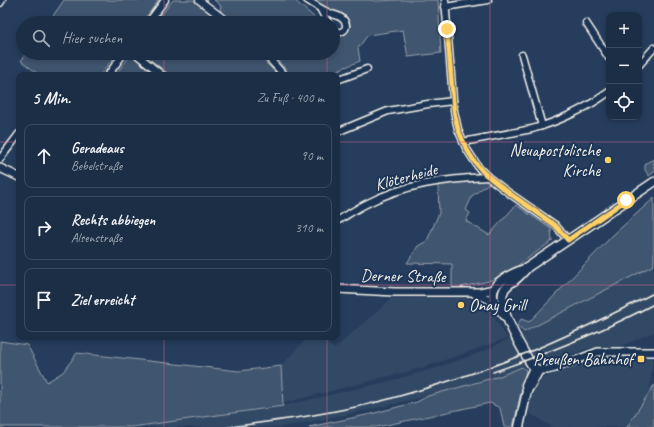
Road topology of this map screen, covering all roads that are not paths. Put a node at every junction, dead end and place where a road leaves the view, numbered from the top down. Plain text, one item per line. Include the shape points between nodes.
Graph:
1 (2, 0) edge
2 (165, 0) edge
3 (199, 0) edge
4 (307, 0) edge
5 (488, 0) edge
6 (0, 3) edge
7 (445, 3) edge
8 (322, 10) junction
9 (153, 16) edge
10 (220, 16) edge
11 (325, 16) edge
12 (337, 16) edge
13 (340, 17) edge
14 (586, 23) dead end
15 (340, 33) edge
16 (654, 48) edge
17 (606, 53) edge
18 (522, 56) dead end
19 (119, 60) edge
20 (144, 60) edge
21 (270, 60) edge
22 (642, 61) edge
23 (367, 69) dead end
24 (110, 72) edge
25 (158, 72) edge
26 (281, 72) edge
27 (340, 79) edge
28 (606, 94) edge
29 (453, 101) junction
30 (542, 126) junction
31 (340, 131) edge
32 (16, 138) edge
33 (463, 142) junction
34 (0, 159) edge
35 (0, 168) edge
36 (16, 176) edge
37 (488, 177) junction
38 (654, 182) edge
39 (340, 219) edge
40 (568, 240) junction
41 (528, 267) junction
42 (509, 284) junction
43 (493, 286) junction
44 (340, 289) edge
45 (469, 292) junction
46 (495, 303) junction
47 (503, 305) junction
48 (509, 322) junction
49 (654, 352) edge
50 (536, 369) junction
51 (519, 427) edge

1 - 6 street
2 - 9 street
3 - 10 street
4 - 8 street
5 - 7 street
7 - 29 street
8 - 11 street
8 - 12 street
13 - 15 street via 345,20 346,25 345,30
14 - 17 street
16 - 22 street
18 - 30 street
19 - 24 street
20 - 25 street
21 - 26 street
23 - 27 street
28 - 30 street via 571,114
29 - 31 street via 388,111
29 - 33 street via 456,122
30 - 33 street
32 - 34 street
33 - 37 street via 474,161
35 - 36 street
37 - 39 street, Klöterheide via 439,181 403,189 384,195
37 - 40 street via 555,225
38 - 40 main road
40 - 41 main road
41 - 42 main road
41 - 43 main road
42 - 43 main road
42 - 47 main road via 504,290
43 - 45 street, Derner Straße via 480,292
43 - 46 main road
43 - 47 main road
44 - 45 street, Derner Straße
45 - 46 street, Derner Straße
46 - 48 main road
47 - 48 main road
48 - 50 main road via 525,354
49 - 50 street via 598,352 555,368
50 - 51 main road via 526,385

